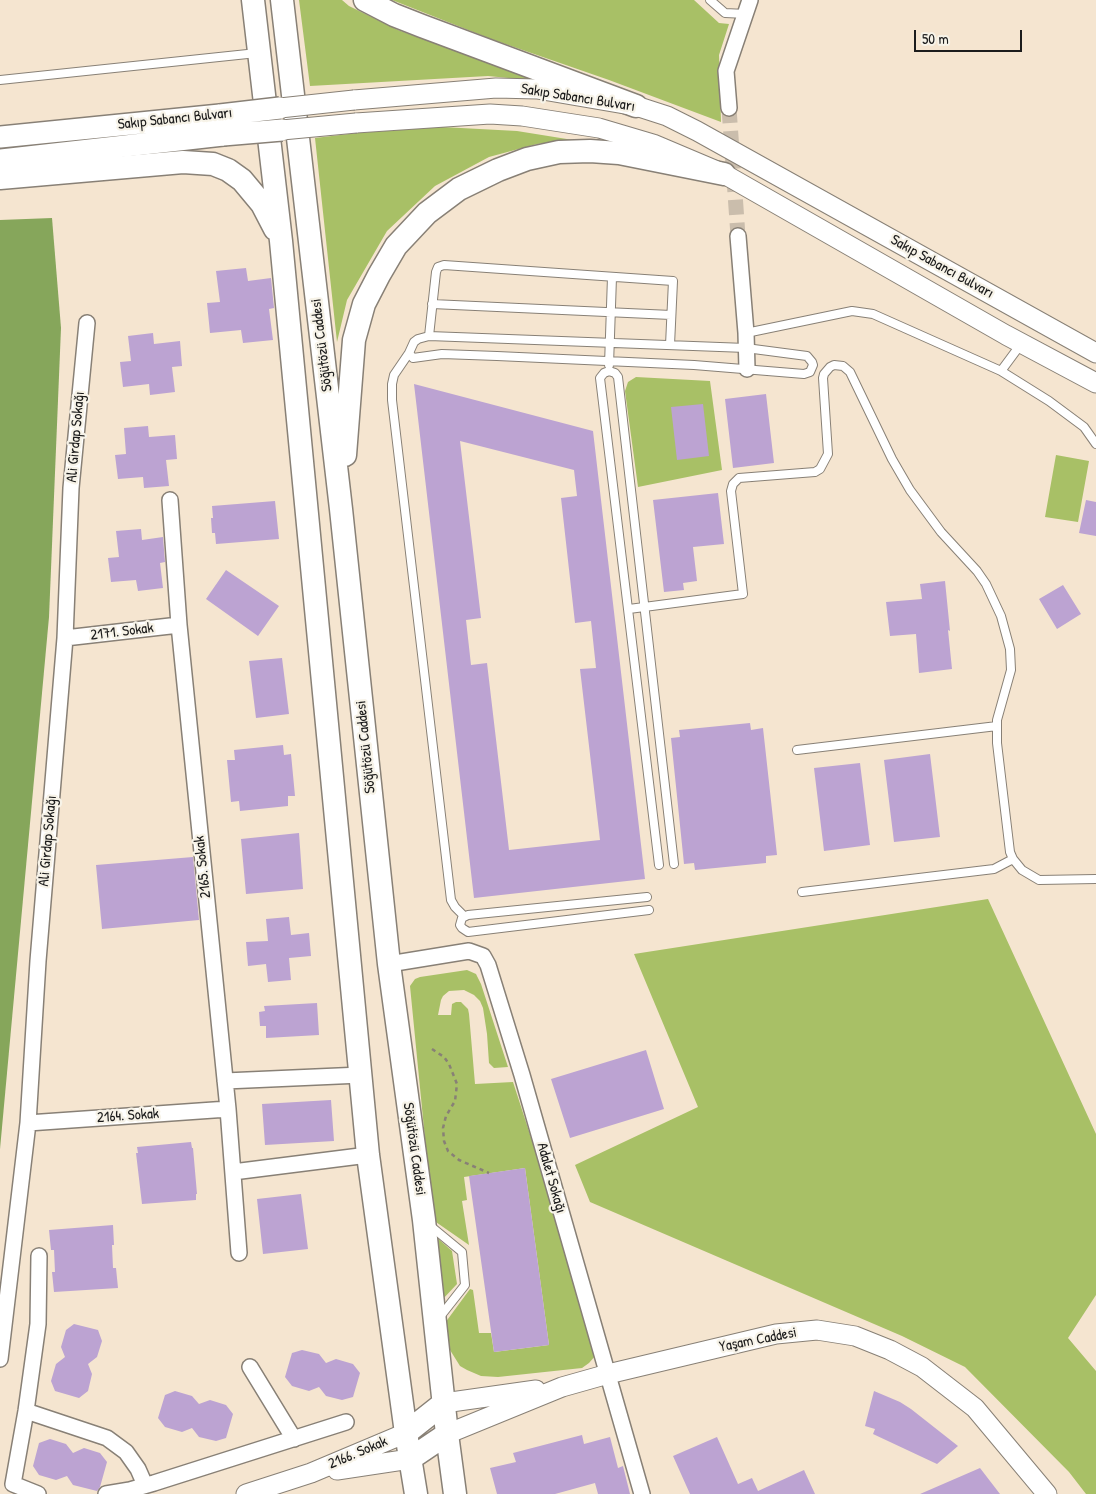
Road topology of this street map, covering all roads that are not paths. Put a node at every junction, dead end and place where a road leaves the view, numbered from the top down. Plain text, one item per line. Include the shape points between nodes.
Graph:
1 (253, 0) edge
2 (282, 0) edge
3 (365, 0) edge
4 (710, 0) edge
5 (748, 7) edge
6 (259, 53) junction
7 (0, 80) edge
8 (636, 106) junction
9 (280, 108) joint
10 (729, 108) tunnel mouth
11 (222, 125) junction
12 (282, 130) joint
13 (0, 137) edge
14 (0, 160) edge
15 (724, 174) junction
16 (0, 178) edge
17 (738, 236) tunnel mouth
18 (281, 241) junction
19 (612, 277) junction
20 (432, 304) junction
21 (610, 312) junction
22 (671, 315) junction
23 (87, 322) dead end
24 (746, 332) junction
25 (428, 336) junction
26 (610, 342) junction
27 (1021, 344) junction
28 (670, 345) junction
29 (746, 348) junction
30 (409, 352) junction
31 (1096, 353) edge
32 (609, 361) junction
33 (813, 366) junction
34 (747, 369) junction
35 (827, 370) junction
36 (1001, 370) junction
37 (609, 371) junction
38 (1096, 383) edge
39 (1096, 444) edge
40 (170, 500) dead end
41 (341, 509) junction
42 (646, 607) junction
43 (629, 609) junction
44 (179, 625) junction
45 (65, 638) junction
46 (997, 726) junction
47 (797, 750) dead end
48 (1013, 859) junction
49 (674, 864) dead end
50 (659, 865) dead end
51 (1096, 879) edge
52 (802, 892) dead end
53 (647, 897) dead end
54 (649, 910) dead end
55 (464, 916) junction
56 (389, 964) junction
57 (361, 1075) junction
58 (225, 1081) junction
59 (228, 1109) junction
60 (28, 1124) junction
61 (368, 1155) junction
62 (233, 1172) junction
63 (424, 1220) junction
64 (239, 1253) dead end
65 (39, 1256) dead end
66 (435, 1323) junction
67 (0, 1359) edge
68 (250, 1367) dead end
69 (608, 1374) junction
70 (562, 1387) junction
71 (444, 1403) junction
72 (26, 1411) junction
73 (346, 1422) dead end
74 (406, 1433) junction
75 (447, 1434) junction
76 (294, 1439) junction
77 (410, 1459) junction
78 (311, 1473) junction
79 (152, 1487) edge
80 (130, 1492) edge
81 (38, 1494) edge
82 (106, 1494) edge
83 (246, 1494) edge
84 (416, 1494) edge
85 (455, 1494) edge
86 (642, 1494) edge
87 (1046, 1494) edge

1 - 6 main road, Söğütözü Caddesi
2 - 41 main road, Söğütözü Caddesi
3 - 8 main road via 415,24
4 - 5 lane via 725,13
5 - 10 street via 726,71
6 - 7 lane
6 - 18 main road, Söğütözü Caddesi
8 - 9 street, Sakıp Sabancı Bulvarı, bridge via 538,89 496,88
8 - 31 street, Sakıp Sabancı Bulvarı via 667,116 697,131
9 - 11 main road, Sakıp Sabancı Bulvarı, bridge
11 - 12 main road, Sakıp Sabancı Bulvarı, bridge
11 - 13 main road, Sakıp Sabancı Bulvarı
11 - 14 main road, Sakıp Sabancı Bulvarı
12 - 15 street, Sakıp Sabancı Bulvarı, bridge via 490,114 599,128 653,144
15 - 27 street, Sakıp Sabancı Bulvarı
15 - 41 main road via 618,153 590,150 559,152 498,170 459,189 427,213 396,246 364,304 354,340
16 - 18 main road via 183,162 213,164 228,170 253,192
17 - 24 street
18 - 57 main road, Söğütözü Caddesi
19 - 20 lane via 441,265 436,272
19 - 21 lane
19 - 22 lane via 673,282
20 - 21 lane
20 - 25 lane
21 - 22 lane
21 - 26 lane
22 - 28 lane
23 - 45 street, Ali Girdap Sokağı via 71,488
24 - 29 street
24 - 36 lane via 852,311 873,314
25 - 26 lane
25 - 30 lane via 414,342
26 - 28 lane
26 - 32 lane
27 - 36 lane
27 - 38 street, Sakıp Sabancı Bulvarı
28 - 29 lane
29 - 33 lane via 807,356
29 - 34 street
30 - 32 lane via 413,358 442,354
30 - 55 lane via 394,374 392,400 451,900
32 - 34 lane
32 - 37 lane
33 - 34 lane via 804,374
33 - 35 lane
35 - 42 lane via 823,378 828,454 824,464 815,472 739,478 732,487 743,594
35 - 46 lane via 839,365 850,372 910,490 941,532 977,571 994,599 1011,659 1009,681
36 - 39 lane via 1084,428
37 - 42 lane via 618,377
37 - 43 lane via 600,378
40 - 44 street, 2165. Sokak
41 - 56 main road, Söğütözü Caddesi
42 - 43 lane
42 - 49 lane
43 - 50 lane
44 - 45 street, 2171. Sokak
44 - 58 street, 2165. Sokak
45 - 60 street, Ali Girdap Sokağı
46 - 47 lane
46 - 48 lane
48 - 51 lane via 1022,870 1039,880
48 - 52 lane via 994,869
53 - 55 lane
54 - 55 lane via 468,932 460,925
56 - 63 main road, Söğütözü Caddesi
56 - 69 street, Adalet Sokağı via 469,951 483,956 488,965
57 - 58 street
57 - 61 main road, Söğütözü Caddesi
58 - 59 street, 2165. Sokak
59 - 60 street, 2164. Sokak
59 - 62 street, 2165. Sokak
60 - 67 street, Ali Girdap Sokağı
61 - 62 street
61 - 74 main road, Söğütözü Caddesi
62 - 64 street, 2165. Sokak
63 - 66 main road, Söğütözü Caddesi
63 - 66 lane via 462,1252 465,1284
65 - 72 street via 38,1324
66 - 71 main road, Söğütözü Caddesi
68 - 76 street
69 - 70 street, Yaşam Caddesi
69 - 86 street, Adalet Sokağı
69 - 87 street, Yaşam Caddesi via 776,1334 817,1330 855,1336 922,1367 950,1387 975,1408
70 - 71 street, Yaşam Caddesi
70 - 75 street, Yaşam Caddesi
71 - 74 main road
71 - 75 main road, Söğütözü Caddesi
72 - 79 street via 107,1438 126,1452
72 - 81 street via 13,1484
73 - 76 street
74 - 77 main road, Söğütözü Caddesi
74 - 78 street, 2166. Sokak
75 - 77 main road
75 - 85 main road, Söğütözü Caddesi
76 - 79 street
77 - 78 street, 2166. Sokak
77 - 84 main road, Söğütözü Caddesi
78 - 83 street, 2166. Sokak
79 - 80 street
80 - 82 street

